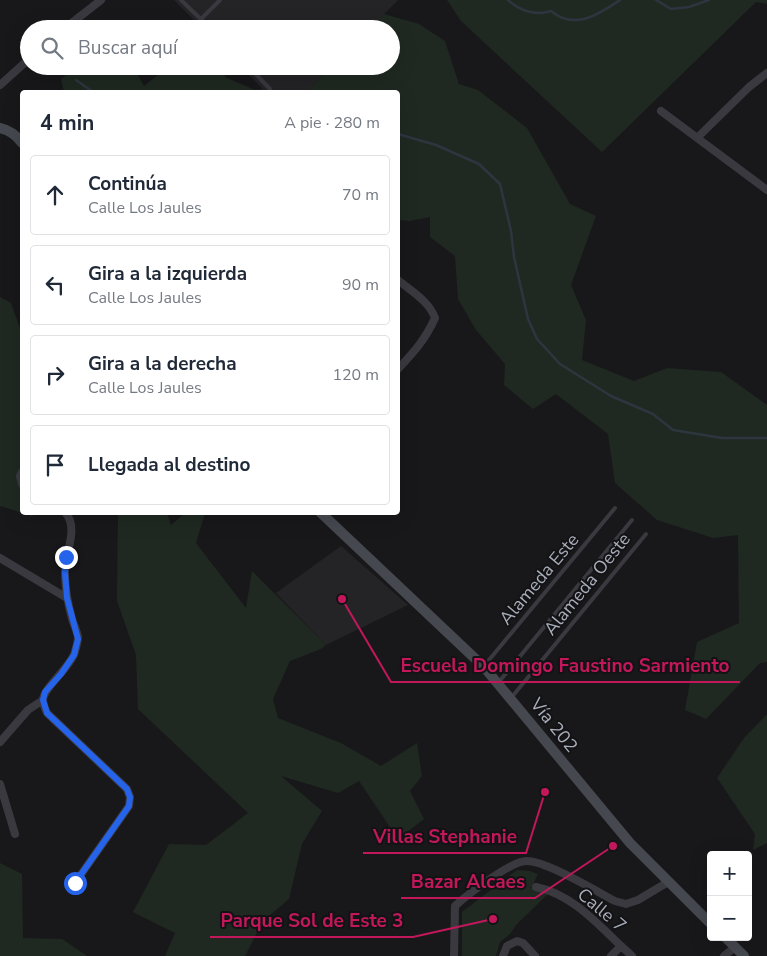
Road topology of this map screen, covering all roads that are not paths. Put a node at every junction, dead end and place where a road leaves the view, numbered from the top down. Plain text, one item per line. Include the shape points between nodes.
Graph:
1 (101, 0) edge
2 (182, 0) edge
3 (220, 0) edge
4 (202, 19) joint
5 (75, 20) edge
6 (20, 67) edge
7 (767, 72) edge
8 (257, 75) edge
9 (0, 85) edge
10 (270, 89) dead end
11 (661, 111) dead end
12 (0, 128) edge
13 (698, 137) junction
14 (20, 141) edge
15 (767, 190) edge
16 (400, 282) edge
17 (400, 367) edge
18 (615, 508) dead end
19 (68, 515) edge
20 (323, 515) edge
21 (632, 520) dead end
22 (646, 534) dead end
23 (0, 558) edge
24 (67, 598) junction
25 (484, 666) junction
26 (498, 683) junction
27 (511, 698) junction
28 (43, 700) junction
29 (0, 742) edge
30 (0, 784) edge
31 (15, 834) dead end
32 (668, 882) junction
33 (75, 883) dead end
34 (536, 887) dead end
35 (707, 920) edge
36 (729, 941) edge
37 (621, 946) junction
38 (735, 947) junction
39 (454, 956) edge
40 (503, 956) edge
41 (535, 956) edge
42 (611, 956) edge
43 (632, 956) edge
44 (724, 956) edge
45 (744, 956) edge

1 - 5 street
2 - 4 lane
3 - 4 lane
6 - 9 street
7 - 13 street
8 - 10 lane
11 - 13 street
12 - 14 main road
13 - 15 street
16 - 17 street via 427,304 435,318 420,346
18 - 25 lane, Alameda Este
19 - 24 street via 73,527 65,573
20 - 25 main road, Vía 202
21 - 26 lane
22 - 27 lane, Alameda Oeste
23 - 24 street
24 - 28 street via 78,639 74,655 45,692
25 - 26 main road, Vía 202
26 - 27 main road, Vía 202
27 - 32 main road, Vía 202 via 630,843
28 - 29 street via 28,710
28 - 33 street via 47,713 127,789 130,797 129,806
30 - 31 street
32 - 35 main road, Vía 202
32 - 39 street via 626,904 545,866 527,860 516,862 455,906
34 - 37 street, Calle 7 via 549,890 586,912
36 - 38 main road
37 - 42 street
37 - 43 street, Calle 7
38 - 44 street
38 - 45 main road
40 - 41 street via 507,946 517,941

